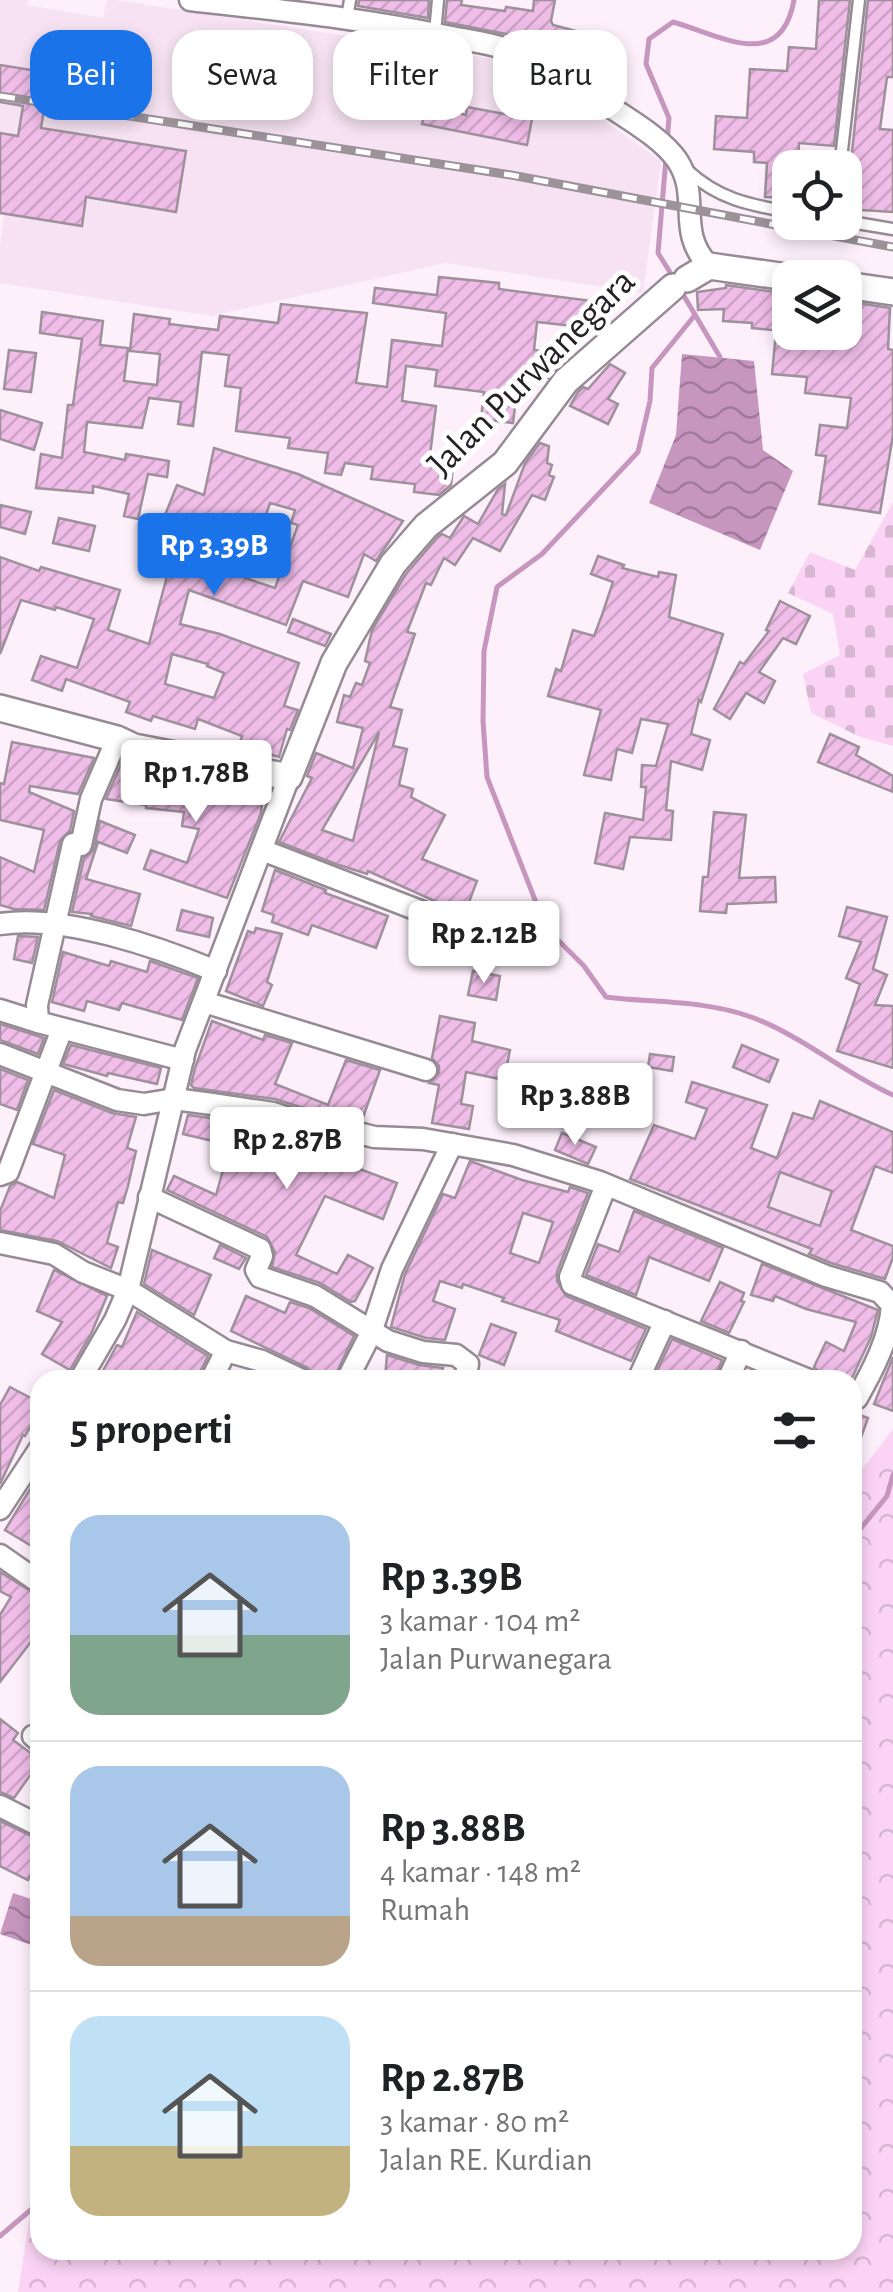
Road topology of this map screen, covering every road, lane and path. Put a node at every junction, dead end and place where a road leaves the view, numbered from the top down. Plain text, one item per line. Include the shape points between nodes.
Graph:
1 (190, 0) edge
2 (438, 0) edge
3 (858, 0) edge
4 (349, 9) edge
5 (422, 30) edge
6 (436, 30) edge
7 (473, 43) edge
8 (842, 150) edge
9 (676, 160) junction
10 (708, 190) junction
11 (690, 202) junction
12 (772, 209) edge
13 (862, 224) edge
14 (893, 229) edge
15 (690, 277) junction
16 (772, 278) edge
17 (862, 287) edge
18 (893, 292) edge
19 (0, 708) edge
20 (117, 738) junction
21 (289, 777) junction
22 (262, 850) junction
23 (0, 924) edge
24 (54, 924) junction
25 (485, 950) dead end
26 (216, 972) junction
27 (204, 1002) junction
28 (0, 1010) edge
29 (38, 1022) junction
30 (62, 1028) junction
31 (0, 1054) edge
32 (183, 1060) junction
33 (426, 1070) dead end
34 (46, 1073) junction
35 (174, 1100) junction
36 (452, 1144) junction
37 (0, 1175) edge
38 (606, 1184) junction
39 (149, 1197) junction
40 (0, 1243) edge
41 (128, 1290) junction
42 (886, 1293) edge
43 (665, 1322) junction
44 (371, 1333) junction
45 (226, 1351) junction
46 (741, 1351) junction
47 (86, 1370) edge
48 (217, 1370) edge
49 (281, 1370) edge
50 (352, 1370) edge
51 (467, 1370) edge
52 (643, 1370) edge
53 (732, 1370) edge
54 (786, 1370) edge
55 (862, 1390) edge
56 (30, 1463) edge
57 (1, 1505) edge
58 (0, 1555) edge
59 (30, 1577) edge
60 (0, 1806) edge
61 (30, 1821) edge

1 - 4 street
2 - 6 lane
3 - 8 lane
4 - 5 street
7 - 9 street via 520,54 579,85
9 - 10 lane
9 - 11 street
10 - 11 street
10 - 12 lane
11 - 15 street via 696,252
13 - 14 lane
15 - 16 street
15 - 21 street, Jalan Purwanegara via 566,381 506,463 426,526 392,564 334,663
17 - 18 street
19 - 20 street
20 - 21 street
20 - 24 street via 91,799
21 - 22 street
22 - 25 street via 441,919
22 - 26 street
23 - 24 street
24 - 26 street via 117,937
24 - 29 street
26 - 27 street
27 - 32 street
27 - 33 street
28 - 29 street
29 - 30 street
30 - 32 street
30 - 34 street
31 - 34 street
32 - 35 street
34 - 35 street via 117,1100
34 - 37 street via 8,1172
35 - 36 street via 273,1113 374,1137
35 - 39 street
36 - 38 street
36 - 44 street via 392,1268
38 - 42 street via 826,1276
38 - 43 street via 572,1284
39 - 41 street
39 - 44 street via 249,1242 260,1249 260,1277 324,1301
40 - 41 street via 54,1254
41 - 45 street
41 - 47 street
42 - 55 street via 892,1321
43 - 46 street
43 - 52 street
44 - 50 street
44 - 51 street via 423,1352 456,1355
45 - 48 street
45 - 49 street
46 - 53 street
46 - 54 street
56 - 57 street
58 - 59 street
60 - 61 street

